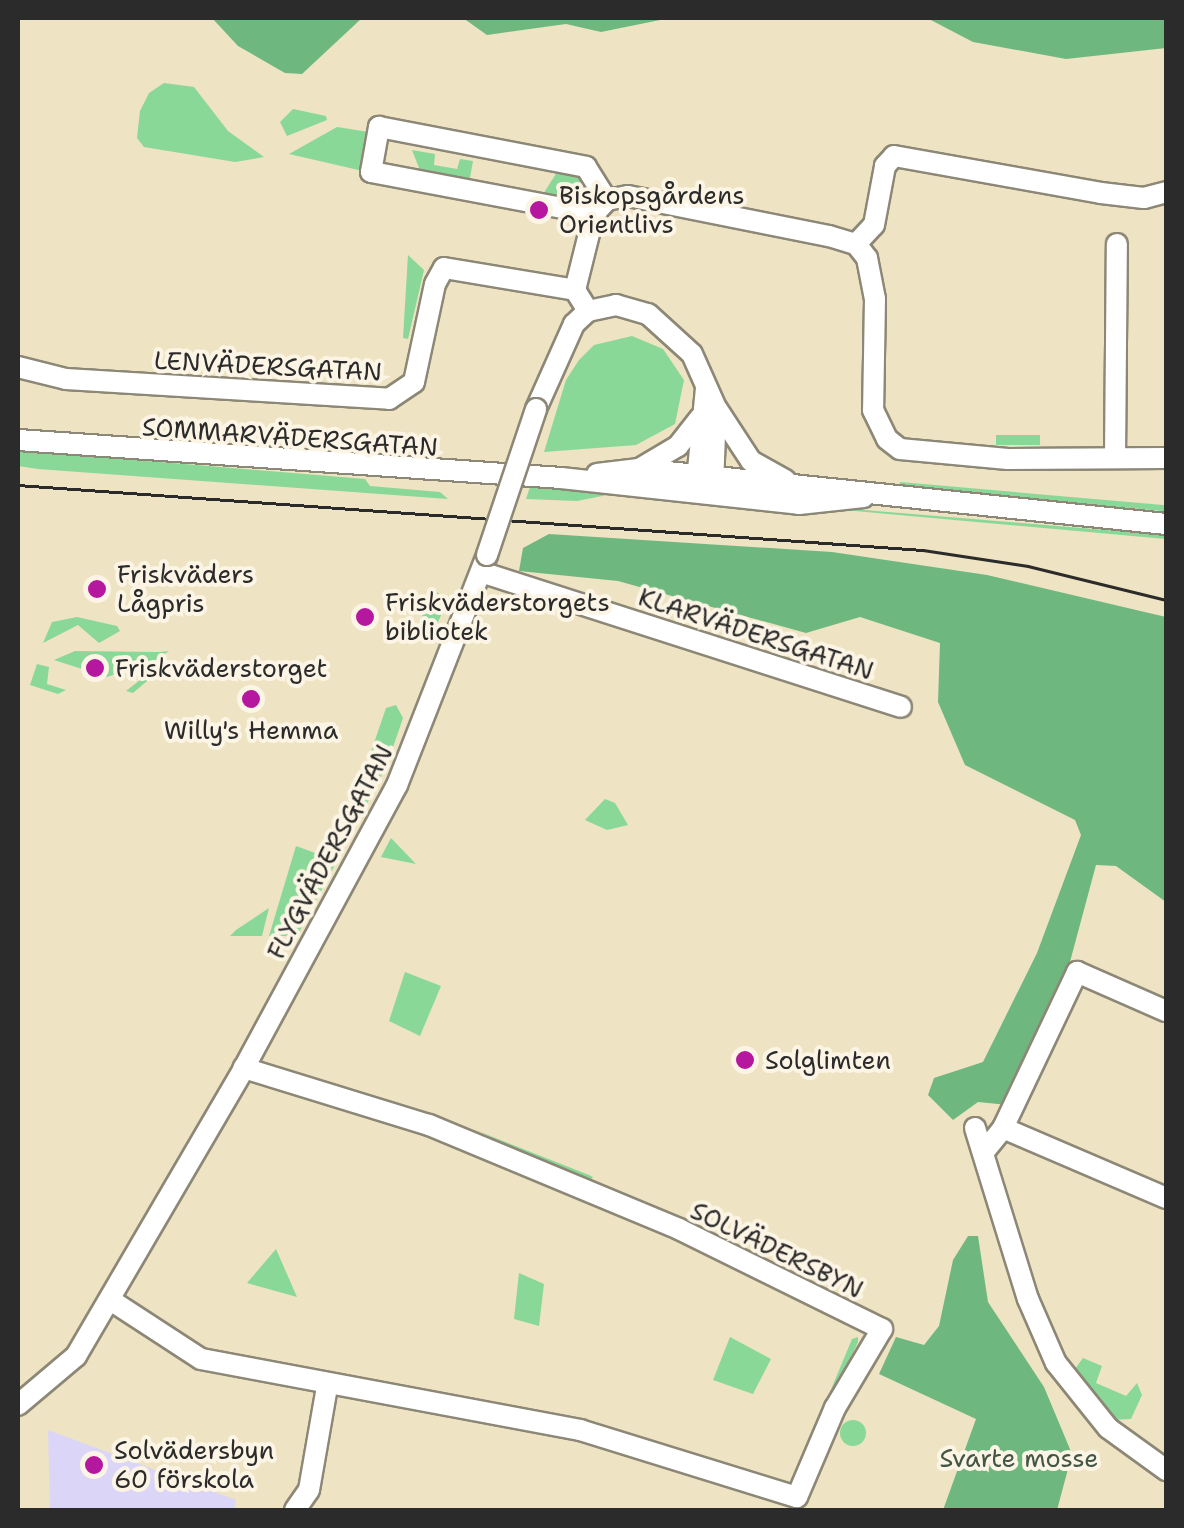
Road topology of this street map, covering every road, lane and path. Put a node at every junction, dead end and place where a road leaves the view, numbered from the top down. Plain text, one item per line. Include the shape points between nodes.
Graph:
1 (1166, 192) edge
2 (600, 207) junction
3 (856, 244) junction
4 (1117, 244) dead end
5 (576, 290) junction
6 (588, 310) junction
7 (18, 367) edge
8 (708, 413) junction
9 (18, 440) edge
10 (1115, 458) junction
11 (1166, 458) edge
12 (639, 470) junction
13 (560, 478) junction
14 (705, 486) junction
15 (805, 488) junction
16 (864, 496) junction
17 (1166, 524) edge
18 (484, 564) junction
19 (901, 707) dead end
20 (1166, 1011) edge
21 (244, 1068) junction
22 (975, 1128) dead end
23 (1003, 1128) junction
24 (983, 1153) junction
25 (1166, 1198) edge
26 (112, 1300) junction
27 (327, 1387) junction
28 (18, 1405) edge
29 (1166, 1470) edge
30 (295, 1510) edge

1 - 3 street via 1144,198 1101,193 894,156 885,166 874,225
2 - 2 street via 586,168 380,126 371,172
2 - 3 street via 628,196
2 - 5 street
3 - 10 street via 874,280 872,392 886,439 914,454
4 - 10 street
5 - 6 street
5 - 7 street, LENVÄDERSGATAN via 444,268 416,379 399,397 66,378
6 - 8 street via 616,305 648,314 692,354
6 - 18 street, FLYGVÄDERSGATAN, bridge via 574,324 536,409
8 - 12 street via 678,446
8 - 14 street
8 - 15 street via 751,461
9 - 13 street, SOMMARVÄDERSGATAN
10 - 11 street
12 - 13 street, SOMMARVÄDERSGATAN
12 - 14 street, SOMMARVÄDERSGATAN
13 - 14 street, SOMMARVÄDERSGATAN
14 - 15 street, SOMMARVÄDERSGATAN
14 - 16 street, SOMMARVÄDERSGATAN via 799,504
15 - 16 street, SOMMARVÄDERSGATAN
16 - 17 street, SOMMARVÄDERSGATAN
18 - 19 street, KLARVÄDERSGATAN
18 - 21 street, FLYGVÄDERSGATAN via 398,785
20 - 23 street via 1076,972
21 - 26 street, FLYGVÄDERSGATAN
21 - 27 street, SOLVÄDERSBYN via 428,1125 679,1230 882,1328 835,1408 798,1497 580,1430
22 - 24 street
23 - 24 street
23 - 25 street
24 - 29 street via 1028,1300 1056,1362 1108,1428
26 - 27 street, SOLVÄDERSBYN via 200,1359
26 - 28 street, FLYGVÄDERSGATAN via 54,1380
27 - 30 street via 309,1490

